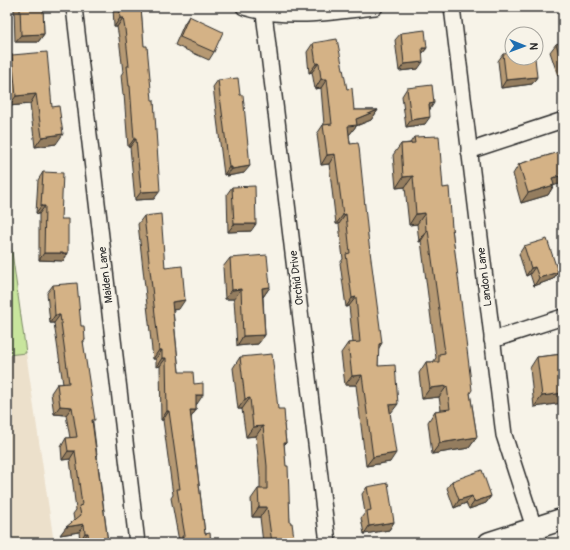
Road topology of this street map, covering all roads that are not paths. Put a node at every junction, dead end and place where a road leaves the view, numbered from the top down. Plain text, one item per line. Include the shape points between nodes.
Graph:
1 (74, 7) edge
2 (244, 7) edge
3 (375, 7) edge
4 (452, 7) edge
5 (264, 13) junction
6 (563, 120) edge
7 (469, 151) junction
8 (563, 317) edge
9 (492, 340) junction
10 (563, 519) edge
11 (536, 536) edge
12 (137, 543) edge
13 (328, 543) edge
14 (489, 543) edge

1 - 12 street, Maiden Lane
2 - 5 street
3 - 5 street via 317,14
4 - 7 street, Landon Lane
5 - 13 street, Orchid Drive
6 - 7 street
7 - 9 street, Landon Lane
8 - 9 street
9 - 11 street, Landon Lane via 504,435
10 - 11 street
11 - 14 street

